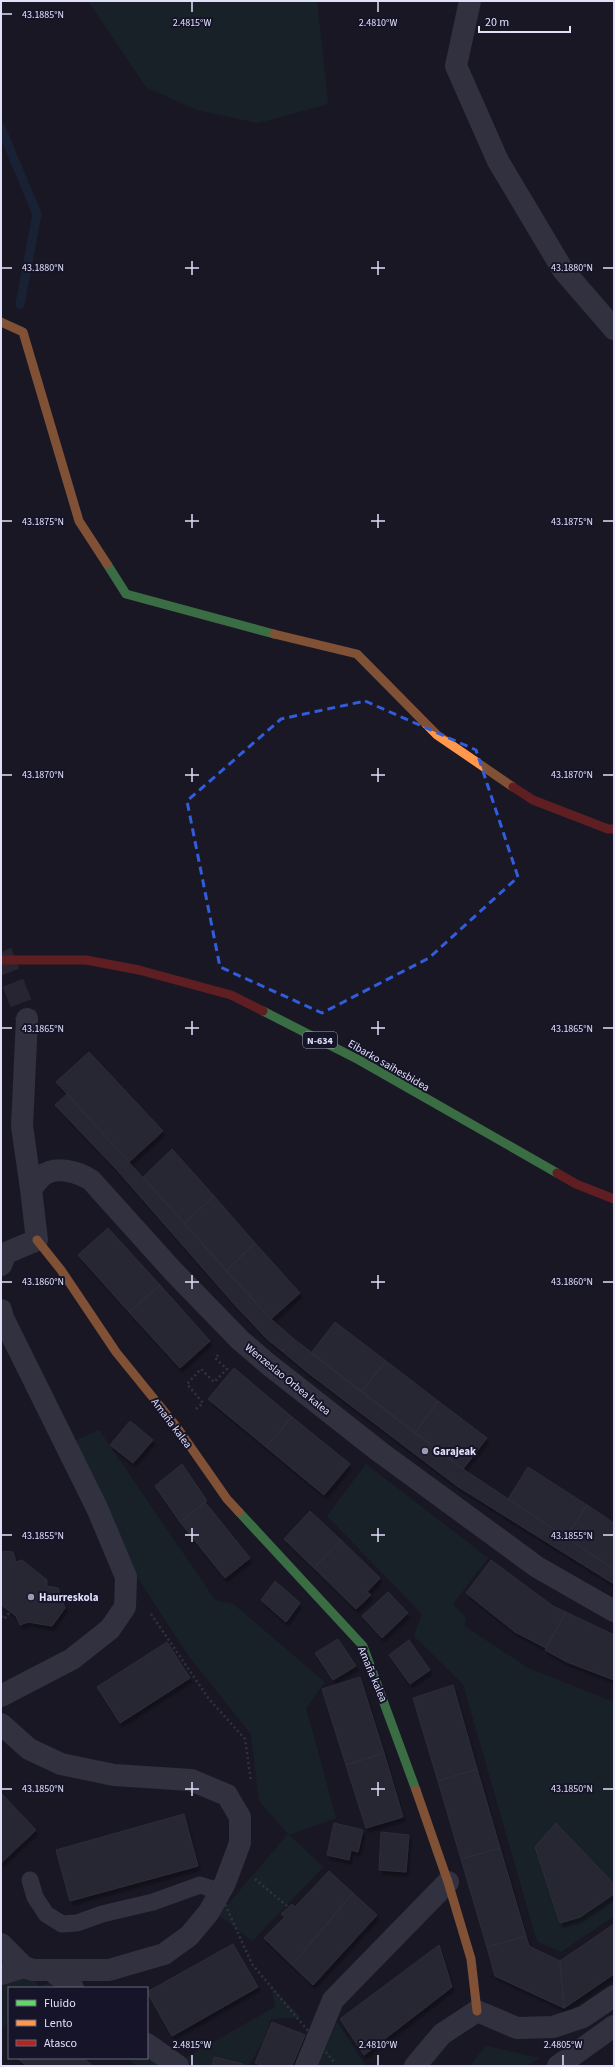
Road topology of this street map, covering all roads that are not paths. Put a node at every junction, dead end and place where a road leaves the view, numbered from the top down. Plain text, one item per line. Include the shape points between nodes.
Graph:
1 (470, 1) edge
2 (1, 322) edge
3 (614, 329) edge
4 (614, 829) edge
5 (1, 960) edge
6 (27, 1019) tunnel mouth
7 (31, 1188) junction
8 (614, 1199) edge
9 (37, 1240) junction
10 (1, 1265) edge
11 (1, 1310) edge
12 (614, 1611) edge
13 (1, 1696) edge
14 (1, 1724) edge
15 (30, 1880) dead end
16 (448, 1882) junction
17 (219, 1891) junction
18 (1, 1944) edge
19 (24, 1967) junction
20 (50, 1970) junction
21 (1, 1974) edge
22 (72, 1987) edge
23 (614, 1996) edge
24 (477, 2011) junction
25 (614, 2026) edge
26 (148, 2045) edge
27 (178, 2066) edge
28 (306, 2066) edge
29 (415, 2066) edge
30 (558, 2066) edge

1 - 3 street via 456,66 498,161 563,270
2 - 4 main road via 23,332 79,521 126,594 357,654 437,735 532,800 608,829
5 - 8 main road, Eibarko saihesbidea / N-634 via 86,960 139,970 231,995 359,1060 576,1184
6 - 7 street via 22,1126
7 - 9 street
7 - 12 street, Wenzeslao Orbea kalea via 43,1175 59,1170 82,1174 91,1180 173,1271 235,1335 268,1364 380,1452 537,1567
9 - 10 street via 6,1253
9 - 16 main road, Amaña kalea via 61,1270 116,1352 176,1426 227,1499 363,1646
11 - 13 street via 97,1508 126,1578 126,1607 110,1629 72,1659
14 - 17 street via 29,1749 60,1764 114,1775 191,1780 227,1794 240,1817 240,1843 225,1883
15 - 17 lane via 35,1898 46,1914 62,1924 77,1923 102,1914 153,1902 200,1885
16 - 24 main road, Amaña kalea via 471,1959
16 - 28 street via 332,2000
17 - 20 street via 209,1912 189,1936 164,1954 109,1970
18 - 19 street
19 - 20 street
19 - 21 street
20 - 22 street
23 - 24 street via 583,2017 553,2027 517,2028
24 - 29 street via 442,2034
25 - 30 street
26 - 27 street

